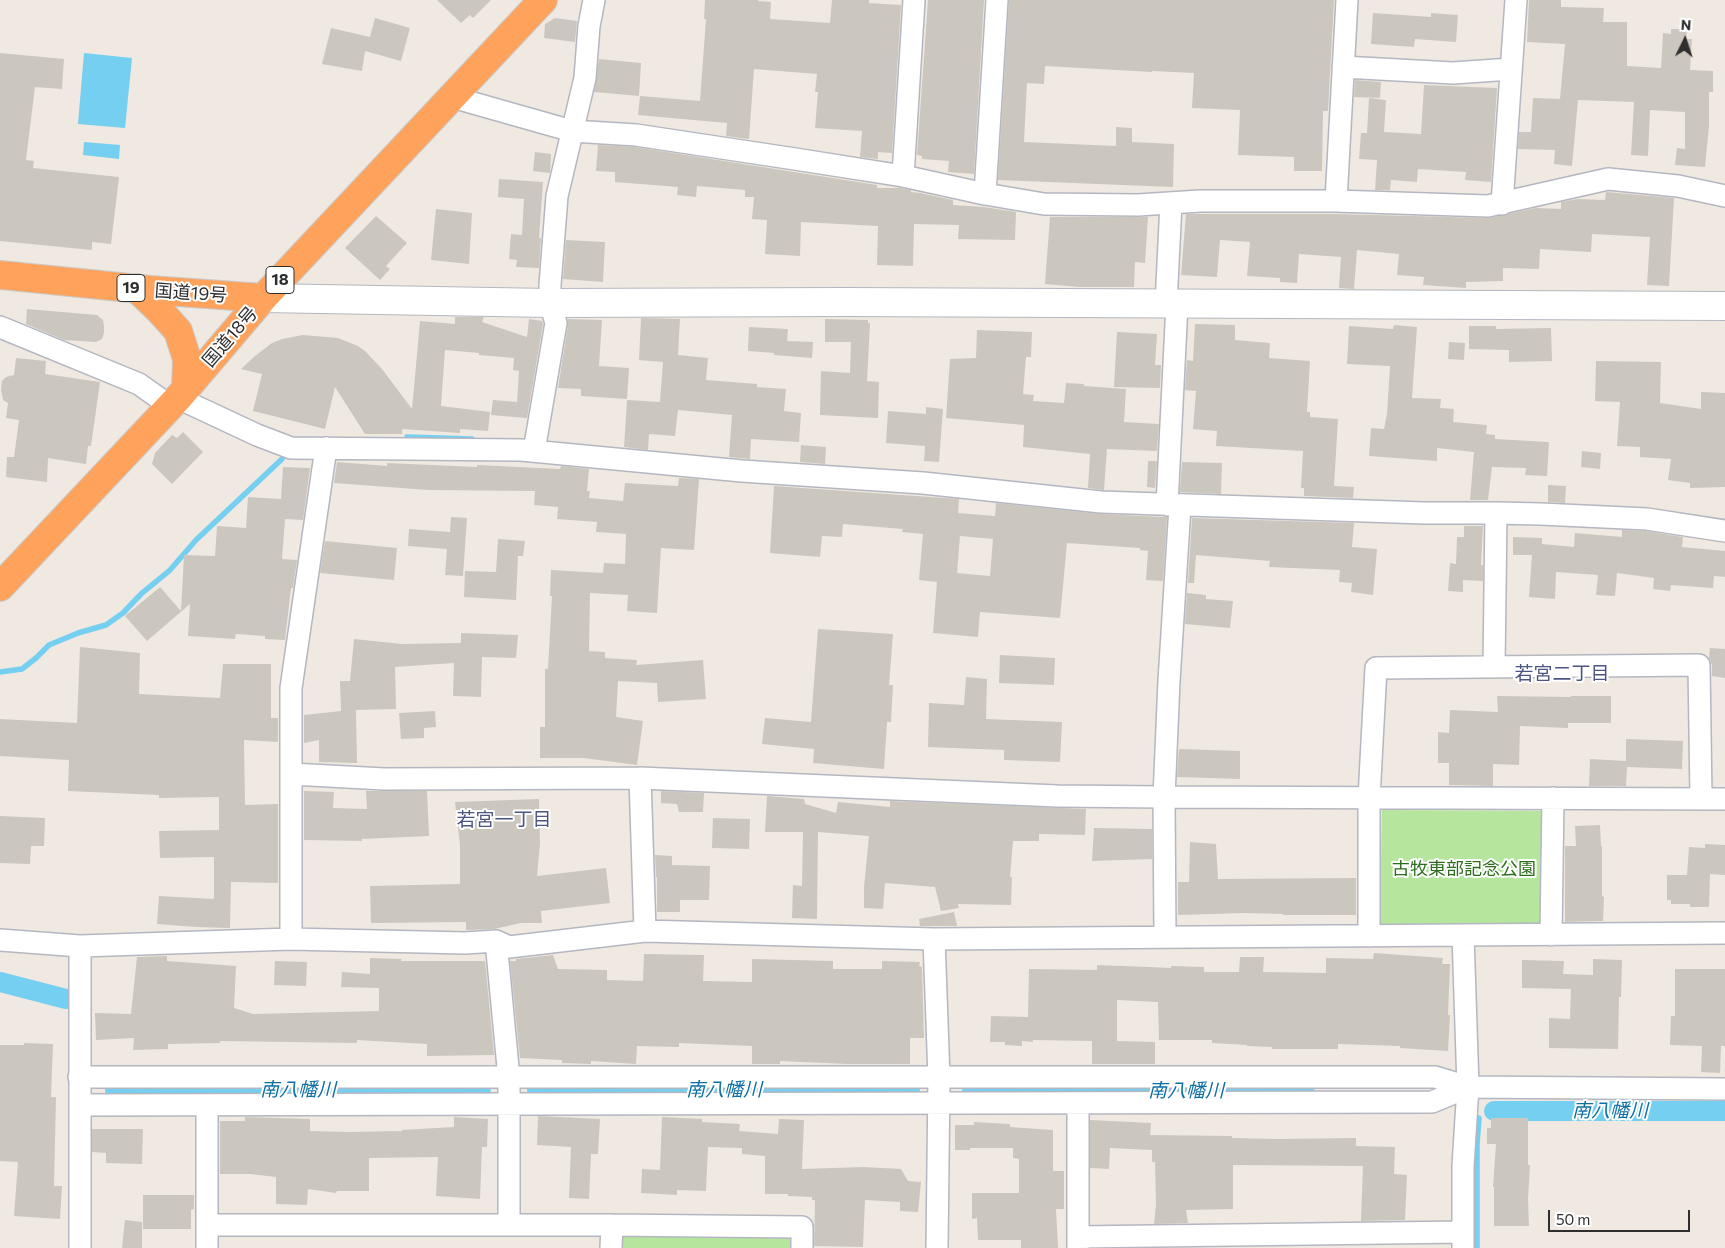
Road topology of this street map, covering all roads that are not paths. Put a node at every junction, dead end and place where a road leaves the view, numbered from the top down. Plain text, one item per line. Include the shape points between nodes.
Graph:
1 (544, 0) edge
2 (594, 0) edge
3 (914, 0) edge
4 (997, 0) edge
5 (1347, 0) edge
6 (1516, 0) edge
7 (1343, 67) junction
8 (1512, 69) junction
9 (452, 97) junction
10 (572, 132) junction
11 (904, 176) junction
12 (984, 194) junction
13 (1725, 196) edge
14 (1336, 201) junction
15 (1171, 203) junction
16 (1502, 204) junction
17 (0, 275) edge
18 (136, 288) junction
19 (263, 298) junction
20 (550, 303) junction
21 (1172, 304) junction
22 (1725, 306) edge
23 (0, 327) edge
24 (178, 397) junction
25 (326, 448) junction
26 (534, 451) junction
27 (1174, 506) junction
28 (1496, 512) junction
29 (1725, 531) edge
30 (0, 587) edge
31 (1494, 667) junction
32 (292, 774) junction
33 (640, 778) junction
34 (1164, 798) junction
35 (1369, 798) junction
36 (1553, 798) junction
37 (1701, 798) junction
38 (1725, 798) edge
39 (645, 931) junction
40 (1725, 933) edge
41 (1551, 935) junction
42 (1369, 936) junction
43 (1463, 936) junction
44 (1165, 937) junction
45 (291, 939) junction
46 (0, 940) edge
47 (934, 940) junction
48 (496, 941) junction
49 (80, 946) junction
50 (79, 1077) junction
51 (509, 1078) junction
52 (939, 1078) junction
53 (1468, 1087) junction
54 (1725, 1089) edge
55 (940, 1102) junction
56 (1078, 1102) junction
57 (509, 1104) junction
58 (80, 1105) junction
59 (207, 1105) junction
60 (509, 1224) junction
61 (612, 1224) junction
62 (207, 1225) junction
63 (1463, 1240) edge
64 (1078, 1242) edge
65 (80, 1248) edge
66 (207, 1248) edge
67 (611, 1248) edge
68 (802, 1248) edge
69 (937, 1248) edge

1 - 9 highway, 国道18号 / 18
2 - 10 street via 585,78
3 - 11 street
4 - 12 street
5 - 7 street
6 - 8 street
7 - 8 street via 1453,73
7 - 14 street
8 - 16 street
9 - 10 street
9 - 19 highway, 国道18号 / 18
10 - 11 street via 636,135
10 - 20 street via 557,196
11 - 12 street
12 - 15 street via 1044,204
13 - 16 street via 1678,186 1608,179
14 - 15 street
14 - 16 street
15 - 21 street
17 - 18 highway, 国道19号 / 19
18 - 19 highway, 国道19号 / 19
18 - 24 highway via 178,331 187,359
19 - 20 street
19 - 24 highway, 国道18号 / 18
20 - 21 street
20 - 26 street via 556,323
21 - 22 street
21 - 27 street
23 - 24 street
24 - 25 street via 257,436 291,448
24 - 30 highway, 国道18号 / 18
25 - 26 street
25 - 32 street via 291,688
26 - 27 street
27 - 28 street
27 - 34 street
28 - 29 street via 1647,519
28 - 31 street
31 - 35 street via 1376,668
31 - 37 street via 1699,665
32 - 33 street via 384,779
32 - 45 street
33 - 34 street
33 - 39 street
34 - 35 street
34 - 44 street
35 - 36 street
35 - 42 street
36 - 37 street
36 - 41 street
37 - 38 street
39 - 47 street
39 - 48 street via 509,947
40 - 41 street
41 - 43 street
42 - 43 street
42 - 44 street
43 - 53 street
44 - 47 street
45 - 48 street
45 - 49 street
46 - 49 street
47 - 52 street
48 - 51 street
49 - 50 street
50 - 51 street
50 - 58 street
51 - 52 street
51 - 57 street
52 - 53 street via 1435,1077
52 - 55 street
53 - 54 street
53 - 56 street via 1432,1102
53 - 63 street
55 - 56 street
55 - 57 street
55 - 69 street
56 - 64 street
57 - 59 street
57 - 60 street
58 - 59 street
58 - 65 street
59 - 62 street
60 - 61 street
60 - 62 street
61 - 67 street
61 - 68 street via 802,1227
62 - 66 street
63 - 64 street

